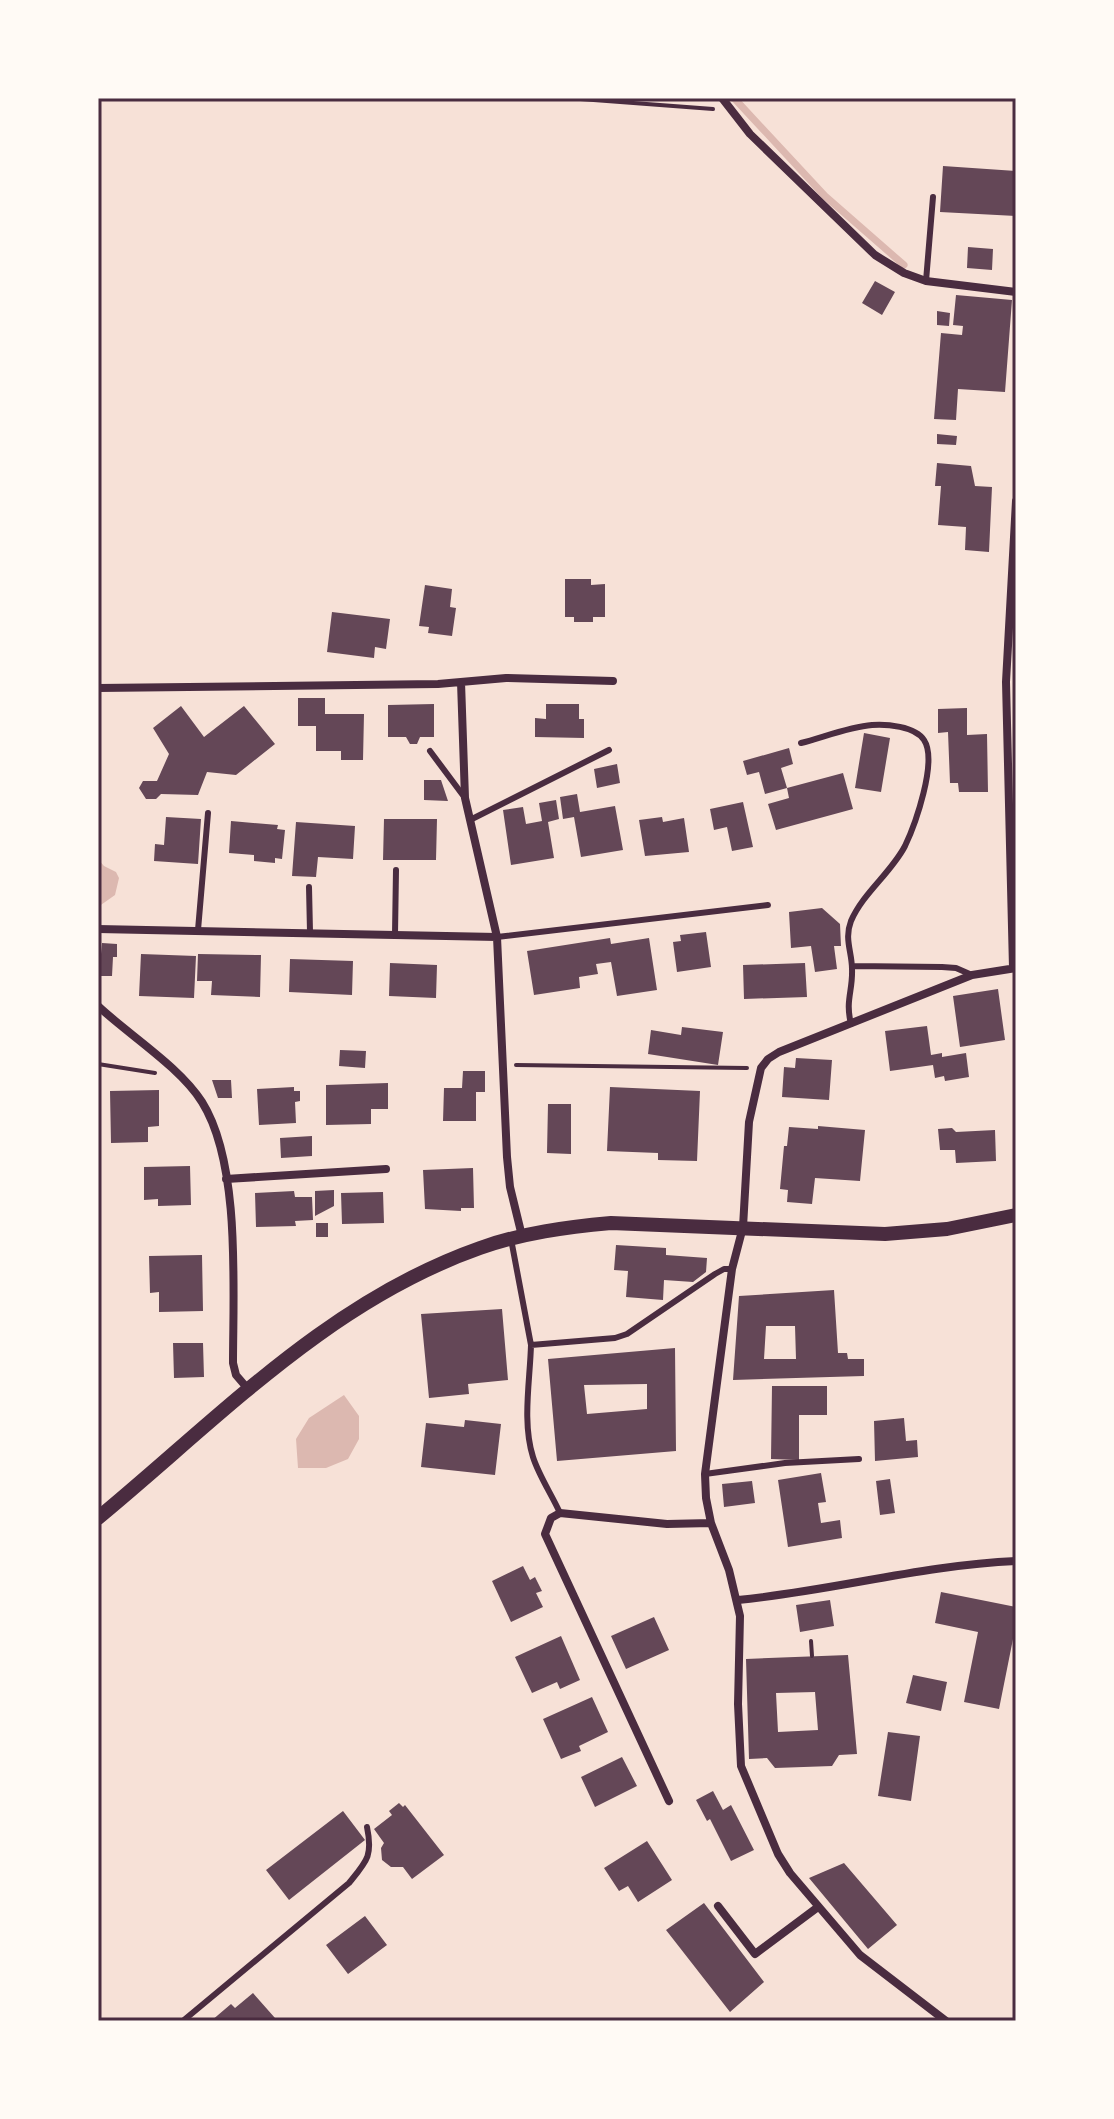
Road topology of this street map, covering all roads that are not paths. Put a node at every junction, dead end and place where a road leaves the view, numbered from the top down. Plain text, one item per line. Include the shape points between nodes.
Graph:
1 (722, 98) edge
2 (933, 197) dead end
3 (926, 281) junction
4 (1016, 292) edge
5 (1016, 501) edge
6 (1013, 596) edge
7 (613, 681) dead end
8 (461, 682) junction
9 (98, 688) edge
10 (801, 743) dead end
11 (609, 750) dead end
12 (430, 751) dead end
13 (465, 798) junction
14 (208, 813) dead end
15 (470, 820) junction
16 (396, 870) dead end
17 (309, 887) dead end
18 (768, 905) dead end
19 (98, 929) edge
20 (198, 930) junction
21 (310, 932) junction
22 (395, 934) junction
23 (497, 937) junction
24 (852, 966) junction
25 (1014, 968) edge
26 (972, 975) junction
27 (98, 1006) edge
28 (851, 1024) junction
29 (386, 1169) dead end
30 (226, 1179) junction
31 (1016, 1215) edge
32 (743, 1227) junction
33 (516, 1237) junction
34 (732, 1269) junction
35 (531, 1345) junction
36 (248, 1389) junction
37 (859, 1459) dead end
38 (705, 1474) junction
39 (560, 1513) junction
40 (98, 1518) edge
41 (711, 1523) junction
42 (1016, 1561) edge
43 (738, 1600) junction
44 (669, 1801) dead end
45 (367, 1827) dead end
46 (718, 1906) dead end
47 (818, 1907) junction
48 (184, 2020) edge
49 (946, 2021) edge

1 - 3 street via 750,134 849,232 875,255
2 - 3 lane
3 - 4 street
5 - 6 street
6 - 25 street via 1006,751
7 - 8 street
8 - 9 street
8 - 13 street
10 - 24 lane via 886,725 916,733 927,751 922,796 904,848 847,933
11 - 15 lane
12 - 13 lane
13 - 15 street
14 - 20 lane
15 - 23 street
16 - 22 lane
17 - 21 lane
18 - 23 lane
19 - 20 street
20 - 21 street
21 - 22 street
22 - 23 street
23 - 33 street
24 - 26 lane via 956,968
24 - 28 lane via 847,1006
25 - 26 street
26 - 28 street
27 - 30 street via 201,1100 213,1123
28 - 32 street via 779,1052 761,1068 748,1137
29 - 30 street
30 - 36 street via 233,1363
31 - 32 street via 907,1233
32 - 33 street via 631,1222
32 - 34 street
33 - 35 lane
33 - 36 street via 446,1261 368,1300
34 - 35 lane via 715,1274 627,1334
34 - 38 street
35 - 39 lane via 530,1442
36 - 40 street
37 - 38 lane
38 - 41 street
39 - 41 street
39 - 44 street via 546,1525 551,1552
41 - 43 street
42 - 43 street
43 - 47 street via 741,1766 778,1854
45 - 48 lane via 371,1848 349,1883
46 - 47 street via 755,1954
47 - 49 street via 860,1955

